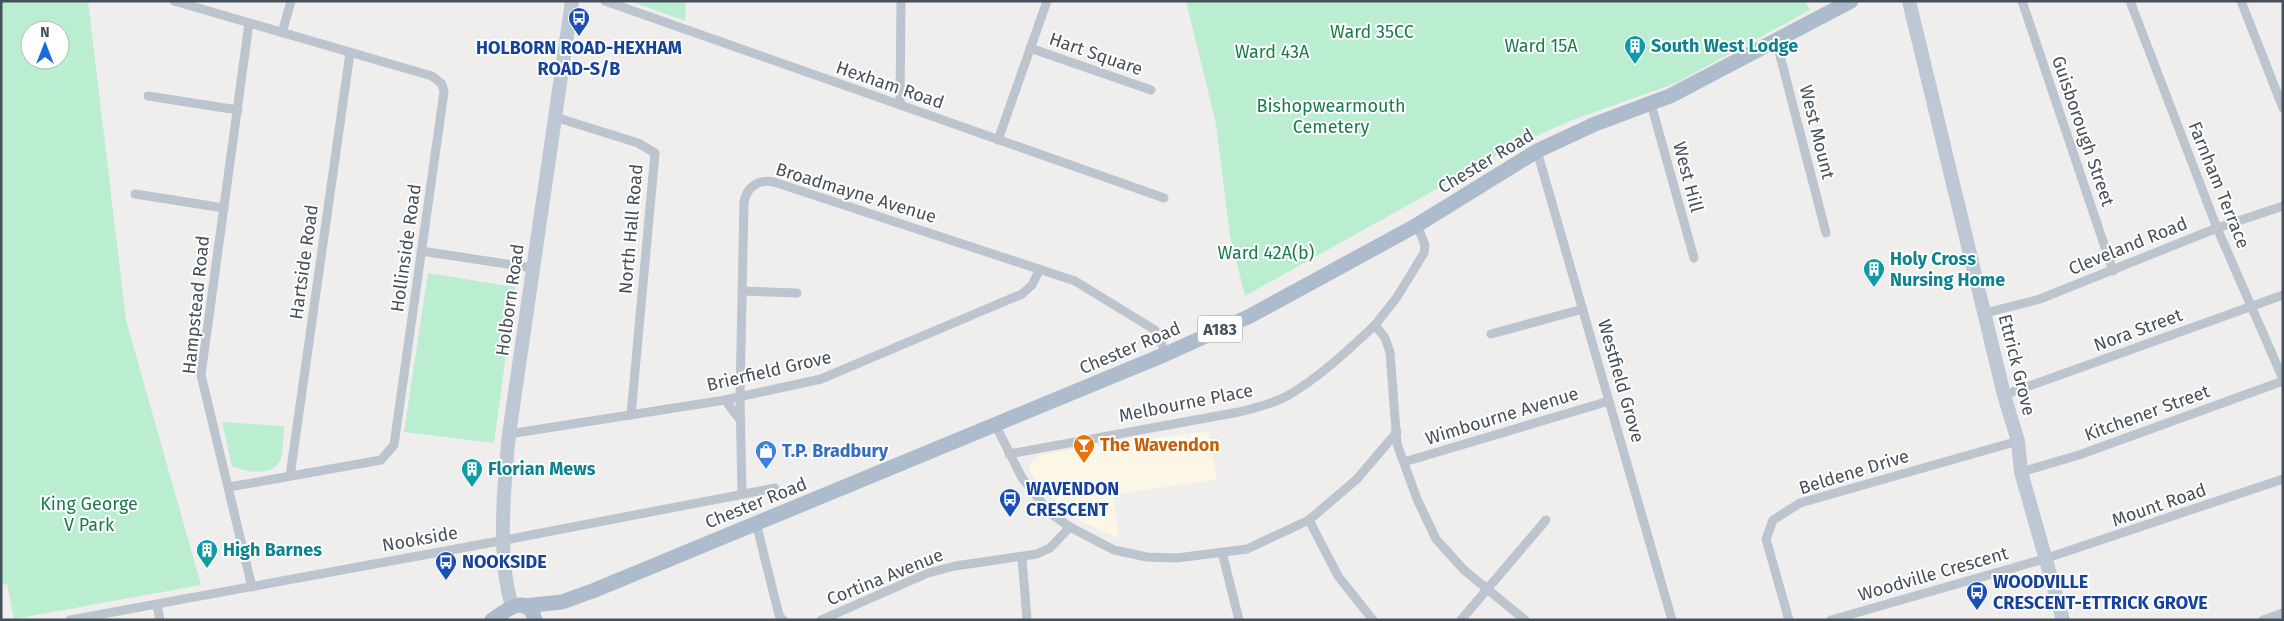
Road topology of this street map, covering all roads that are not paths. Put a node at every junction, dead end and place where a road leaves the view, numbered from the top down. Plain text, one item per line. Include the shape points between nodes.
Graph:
1 (174, 1) edge
2 (291, 1) edge
3 (572, 1) edge
4 (605, 1) edge
5 (901, 1) edge
6 (1047, 1) edge
7 (1851, 1) edge
8 (1909, 1) edge
9 (2022, 1) edge
10 (2130, 1) edge
11 (2240, 1) edge
12 (250, 23) junction
13 (282, 33) junction
14 (1776, 40) junction
15 (1030, 48) junction
16 (350, 53) junction
17 (1151, 90) dead end
18 (148, 96) dead end
19 (1651, 104) junction
20 (900, 105) junction
21 (2283, 108) edge
22 (238, 110) junction
23 (555, 117) junction
24 (998, 140) junction
25 (1537, 151) junction
26 (135, 194) dead end
27 (1164, 198) dead end
28 (2283, 206) edge
29 (224, 208) junction
30 (1417, 225) junction
31 (2217, 228) junction
32 (1826, 234) dead end
33 (421, 250) junction
34 (1694, 258) dead end
35 (533, 268) junction
36 (1040, 269) junction
37 (2112, 271) junction
38 (742, 291) junction
39 (798, 292) dead end
40 (2283, 295) edge
41 (2251, 307) junction
42 (1583, 309) junction
43 (1985, 313) junction
44 (1375, 325) junction
45 (1491, 334) dead end
46 (1166, 354) junction
47 (2283, 380) edge
48 (741, 382) junction
49 (754, 394) junction
50 (2004, 395) junction
51 (740, 396) junction
52 (725, 400) junction
53 (1609, 400) junction
54 (631, 415) junction
55 (741, 421) junction
56 (995, 424) junction
57 (1397, 432) junction
58 (509, 434) junction
59 (2018, 441) junction
60 (1009, 454) junction
61 (1404, 462) junction
62 (2021, 472) junction
63 (290, 476) junction
64 (2283, 479) edge
65 (229, 487) junction
66 (775, 488) dead end
67 (742, 494) junction
68 (1309, 520) junction
69 (1546, 520) dead end
70 (756, 523) junction
71 (1070, 527) junction
72 (505, 540) junction
73 (1222, 552) junction
74 (1022, 558) junction
75 (2044, 560) junction
76 (252, 587) junction
77 (1486, 589) junction
78 (562, 602) junction
79 (157, 605) junction
80 (506, 613) edge
81 (2283, 613) edge
82 (70, 620) edge
83 (160, 620) edge
84 (535, 620) edge
85 (542, 620) edge
86 (783, 620) edge
87 (821, 620) edge
88 (1027, 620) edge
89 (1239, 620) edge
90 (1373, 620) edge
91 (1461, 620) edge
92 (1525, 620) edge
93 (1672, 620) edge
94 (1789, 620) edge
95 (1831, 620) edge
96 (2063, 620) edge
97 (2263, 620) edge

1 - 12 street, Hollinside Road
2 - 13 street
3 - 23 street, Holborn Road
4 - 20 street, Hexham Road
5 - 20 street
6 - 15 street
7 - 14 main road, Chester Road / A183
8 - 43 street, Ettrick Grove
9 - 37 street, Guisborough Street
10 - 31 street, Farnham Terrace
11 - 21 street
12 - 13 street, Hollinside Road
12 - 22 street, Hampstead Road
13 - 16 street, Hollinside Road
14 - 19 main road, Chester Road / A183
14 - 32 street, West Mount
15 - 17 street, Hart Square
15 - 24 street
16 - 33 street, Hollinside Road via 432,76 444,88
16 - 63 street, Hartside Road
18 - 22 street
19 - 25 main road, Chester Road / A183 via 1595,124
19 - 34 street, West Hill
20 - 24 street, Hexham Road
22 - 29 street, Hampstead Road
23 - 35 street, Holborn Road
23 - 54 street, North Hall Road via 638,144 654,153
24 - 27 street, Hexham Road
25 - 30 main road, Chester Road / A183
25 - 42 street, Westfield Grove
26 - 29 street
28 - 31 street, Cleveland Road
29 - 65 street, Hampstead Road via 201,375
30 - 44 street via 1425,245 1424,253
30 - 46 main road, Chester Road / A183 via 1250,316
31 - 37 street, Cleveland Road
31 - 41 street, Farnham Terrace
33 - 35 street
33 - 63 street, Hollinside Road via 394,445 381,460
35 - 58 street, Holborn Road
36 - 38 street, Broadmayne Avenue via 768,180 751,187 744,202
36 - 46 street, Broadmayne Avenue via 1075,281 1155,330
36 - 49 street, Brierfield Grove via 1032,285 1022,294 821,379
37 - 43 street, Cleveland Road via 2040,299
38 - 39 street
38 - 48 street, Broadmayne Avenue
40 - 41 street, Nora Street
41 - 47 street, Farnham Terrace
41 - 50 street, Nora Street
42 - 45 street
42 - 53 street, Westfield Grove
43 - 50 street, Ettrick Grove
44 - 57 street via 1389,347
44 - 60 street, Melbourne Place via 1343,355 1304,384 1264,405
46 - 56 main road, Chester Road / A183
47 - 62 street, Kitchener Street via 2079,455
48 - 49 street
48 - 51 street, Broadmayne Avenue
49 - 51 street, Brierfield Grove
50 - 59 street, Ettrick Grove
51 - 52 street, Brierfield Grove
51 - 55 street, Broadmayne Avenue
52 - 54 street, Brierfield Grove
52 - 55 street
53 - 61 street, Wimbourne Avenue
53 - 93 street, Westfield Grove
54 - 58 street, Brierfield Grove
55 - 67 street, Broadmayne Avenue
56 - 60 street
56 - 70 main road, Chester Road / A183
57 - 61 street via 1397,444
57 - 68 street via 1357,480
58 - 72 street, Holborn Road via 504,500
59 - 62 street, Ettrick Grove
59 - 94 street, Beldene Drive via 1800,503 1773,520 1766,539
60 - 71 street via 1035,496 1050,513
61 - 77 street via 1436,538
62 - 75 street, Ettrick Grove
63 - 65 street, Hollinside Road
64 - 75 street, Mount Road
65 - 76 street, Hampstead Road
66 - 67 street, Nookside
67 - 72 street, Nookside
68 - 73 street via 1247,549
68 - 90 street via 1338,576
69 - 77 street
70 - 78 main road, Chester Road / A183
70 - 86 street via 779,615
71 - 73 street via 1114,550 1147,557 1177,558
71 - 74 street, Cortina Avenue via 1050,548
72 - 76 street, Nookside
72 - 80 street, Holborn Road
73 - 89 street
74 - 87 street, Cortina Avenue via 955,566 928,573
74 - 88 street
75 - 95 street, Woodville Crescent
75 - 96 street, Ettrick Grove
76 - 79 street, Nookside
77 - 91 street
77 - 92 street
78 - 80 main road, Chester Road / A183
78 - 85 main road, Chester Road / A183
79 - 82 street, Nookside
79 - 83 street
80 - 84 main road via 532,612
81 - 97 street

